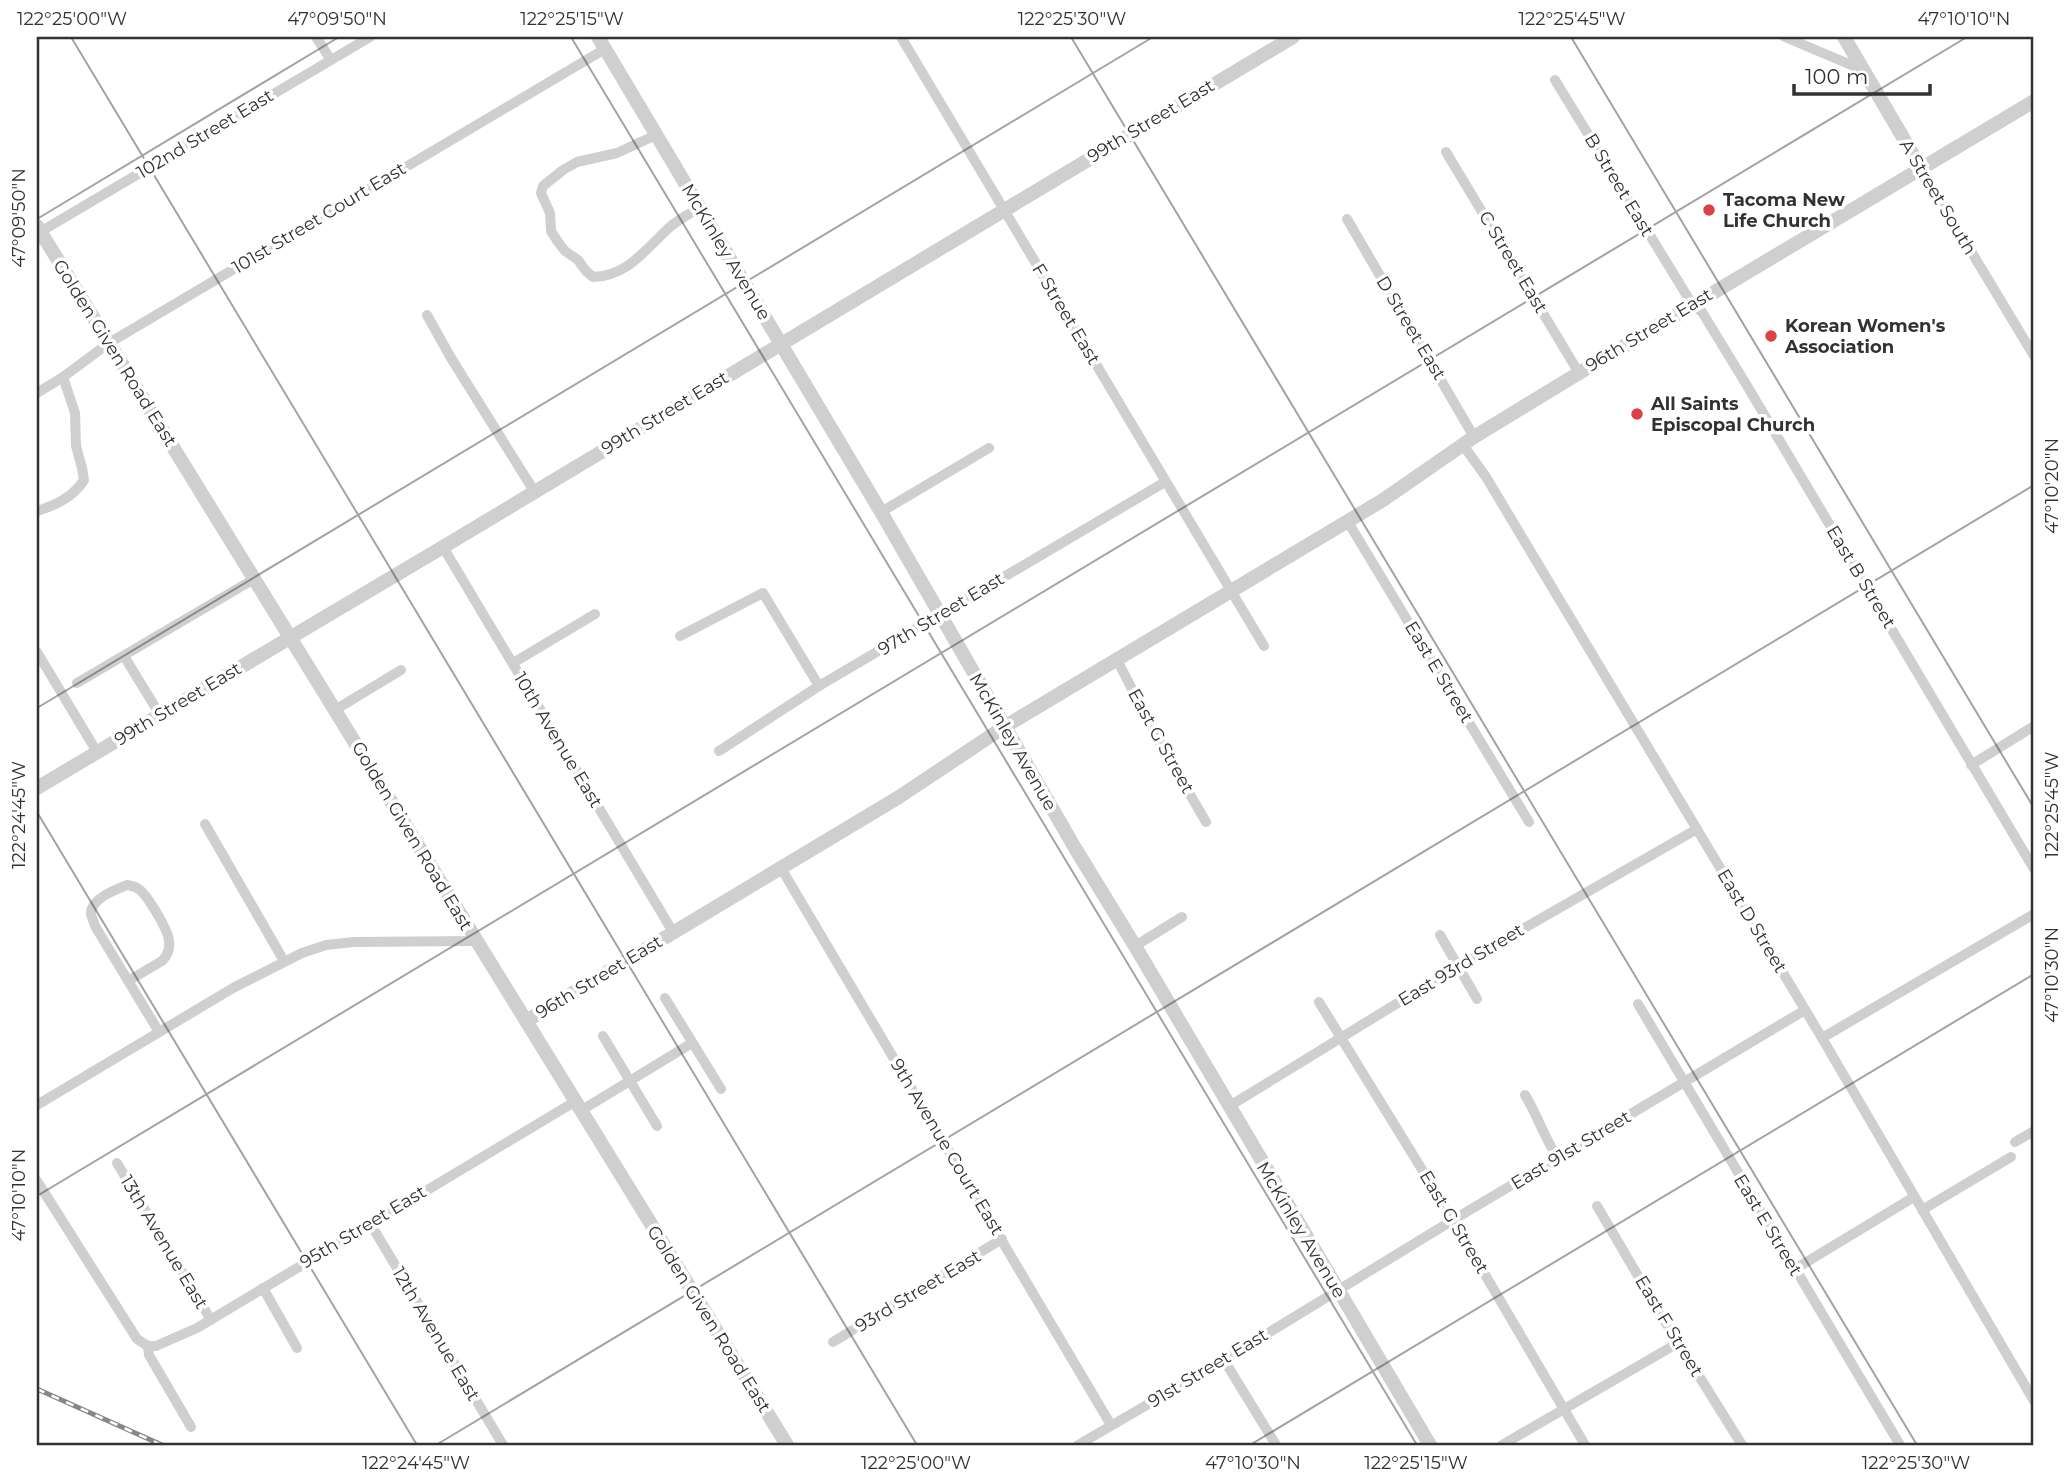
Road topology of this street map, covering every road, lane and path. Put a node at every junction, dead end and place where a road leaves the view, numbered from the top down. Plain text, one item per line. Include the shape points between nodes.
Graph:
1 (316, 37) edge
2 (370, 37) edge
3 (901, 37) edge
4 (1293, 37) edge
5 (1785, 37) edge
6 (1843, 37) edge
7 (601, 43) edge
8 (331, 60) junction
9 (1863, 70) junction
10 (1555, 80) dead end
11 (2034, 102) edge
12 (656, 135) junction
13 (1446, 152) dead end
14 (1921, 168) junction
15 (700, 208) junction
16 (1004, 210) junction
17 (1347, 219) dead end
18 (38, 229) edge
19 (1682, 289) joint
20 (1692, 304) junction
21 (428, 315) dead end
22 (109, 343) junction
23 (781, 343) junction
24 (2034, 356) edge
25 (1579, 373) junction
26 (63, 377) junction
27 (37, 393) edge
28 (1469, 441) junction
29 (989, 448) dead end
30 (1165, 482) junction
31 (534, 491) junction
32 (37, 511) edge
33 (881, 512) junction
34 (1348, 522) junction
35 (443, 547) junction
36 (254, 579) junction
37 (1231, 592) junction
38 (595, 614) dead end
39 (941, 615) junction
40 (680, 636) dead end
41 (290, 637) junction
42 (1264, 646) dead end
43 (37, 652) edge
44 (124, 656) junction
45 (1117, 660) junction
46 (513, 663) junction
47 (401, 670) dead end
48 (77, 683) dead end
49 (819, 686) junction
50 (335, 710) junction
51 (160, 715) junction
52 (2034, 726) edge
53 (1004, 727) junction
54 (719, 751) dead end
55 (97, 752) junction
56 (1971, 765) junction
57 (37, 788) edge
58 (1206, 822) dead end
59 (1529, 822) dead end
60 (205, 824) dead end
61 (1697, 829) junction
62 (781, 869) junction
63 (2034, 869) edge
64 (2034, 914) edge
65 (1182, 917) dead end
66 (673, 932) junction
67 (1440, 936) dead end
68 (476, 941) junction
69 (1135, 946) junction
70 (284, 961) junction
71 (1458, 966) junction
72 (128, 981) junction
73 (665, 998) dead end
74 (1477, 999) dead end
75 (1319, 1002) dead end
76 (1638, 1004) dead end
77 (1805, 1010) junction
78 (526, 1021) junction
79 (159, 1032) junction
80 (603, 1036) dead end
81 (1342, 1036) junction
82 (1822, 1038) junction
83 (692, 1043) junction
84 (630, 1081) junction
85 (1684, 1083) junction
86 (720, 1089) dead end
87 (1525, 1095) dead end
88 (37, 1105) edge
89 (579, 1106) junction
90 (1228, 1107) junction
91 (657, 1126) dead end
92 (2034, 1131) edge
93 (2015, 1142) dead end
94 (2011, 1157) dead end
95 (1558, 1158) junction
96 (117, 1163) dead end
97 (37, 1181) edge
98 (1914, 1197) junction
99 (1597, 1206) dead end
100 (1922, 1210) junction
101 (1453, 1220) junction
102 (370, 1223) junction
103 (1002, 1239) junction
104 (1795, 1269) junction
105 (262, 1288) junction
106 (1338, 1291) junction
107 (211, 1320) junction
108 (833, 1342) dead end
109 (1678, 1343) junction
110 (148, 1346) junction
111 (297, 1348) dead end
112 (1224, 1360) junction
113 (2034, 1374) edge
114 (2022, 1381) junction
115 (2034, 1401) edge
116 (1564, 1410) junction
117 (1111, 1425) junction
118 (191, 1427) dead end
119 (503, 1445) edge
120 (787, 1445) edge
121 (1078, 1445) edge
122 (1276, 1445) edge
123 (1430, 1445) edge
124 (1502, 1445) edge
125 (1585, 1445) edge
126 (1742, 1445) edge
127 (1899, 1445) edge

1 - 8 street
2 - 8 street, 102nd Street East
3 - 16 street, F Street East
4 - 16 street, 99th Street East
5 - 9 street
6 - 9 street, A Street South
7 - 12 street, McKinley Avenue
7 - 22 street, 101st Street Court East
8 - 18 street, 102nd Street East
9 - 14 street, A Street South
10 - 19 street, B Street East
11 - 14 street, 96th Street East
12 - 15 street, McKinley Avenue
12 - 15 street via 617,153 577,162 543,186 551,231 586,271 593,276 611,275 638,260 672,225
13 - 25 street, C Street East
14 - 20 street, 96th Street East
14 - 24 street, A Street South
15 - 23 street, McKinley Avenue
16 - 23 street, 99th Street East
16 - 30 street, F Street East
17 - 28 street, D Street East via 1436,370
18 - 22 street, Golden Given Road East
19 - 20 street, East B Street
20 - 25 street, 96th Street East
20 - 56 street, East B Street via 1702,312 1761,408
21 - 31 street
22 - 26 street, 101st Street Court East
22 - 36 street, Golden Given Road East
23 - 31 street, 99th Street East
23 - 33 street, McKinley Avenue
25 - 28 street, 96th Street East
26 - 27 street, 101st Street Court East
26 - 32 street via 75,413 77,456 84,480 66,497
28 - 34 street, 96th Street East
28 - 61 street, East D Street via 1486,477
29 - 33 street
30 - 37 street, F Street East
30 - 39 street, 97th Street East
31 - 35 street, 99th Street East
33 - 39 street, McKinley Avenue
34 - 37 street, 96th Street East
34 - 59 street, East E Street
35 - 41 street, 99th Street East
35 - 46 street, 10th Avenue East
36 - 41 street, Golden Given Road East
36 - 44 street
37 - 42 street
37 - 45 street, 96th Street East
38 - 46 street
39 - 49 street, 97th Street East
39 - 53 street, McKinley Avenue
40 - 49 street via 763,593
41 - 50 street, Golden Given Road East
41 - 51 street, 99th Street East
43 - 55 street
44 - 48 street
44 - 51 street
45 - 53 street, 96th Street East
45 - 58 street, East G Street
46 - 66 street, 10th Avenue East
47 - 50 street
49 - 54 street, 97th Street East
50 - 68 street, Golden Given Road East
51 - 55 street, 99th Street East
52 - 56 street
53 - 62 street, 96th Street East
53 - 69 street, McKinley Avenue
55 - 57 street, 99th Street East
56 - 63 street, East B Street
60 - 70 street
61 - 71 street, East 93rd Street
61 - 77 street, East D Street
62 - 66 street, 96th Street East
62 - 103 street, 9th Avenue Court East
64 - 82 street
65 - 69 street
66 - 78 street, 96th Street East
67 - 71 street
68 - 70 street via 354,942
68 - 78 street, Golden Given Road East
69 - 90 street, McKinley Avenue
70 - 79 street
71 - 74 street
71 - 81 street, East 93rd Street
72 - 72 street via 91,915 98,901 127,885 145,895 170,943 162,961
72 - 79 street
73 - 83 street
75 - 81 street, East G Street
76 - 85 street, East E Street
77 - 82 street, East D Street
77 - 85 street, East 91st Street
78 - 89 street, Golden Given Road East
79 - 88 street
80 - 84 street
81 - 90 street, East 93rd Street
81 - 101 street, East G Street
82 - 98 street, East D Street
83 - 84 street, 95th Street East
83 - 86 street
84 - 89 street, 95th Street East
84 - 91 street
85 - 95 street, East 91st Street
85 - 104 street, East E Street
87 - 95 street
89 - 102 street, 95th Street East
89 - 120 street, Golden Given Road East
90 - 106 street, McKinley Avenue
92 - 93 street
94 - 100 street
95 - 101 street, East 91st Street
96 - 107 street, 13th Avenue East
97 - 110 street via 137,1339
98 - 100 street, East D Street
98 - 104 street
99 - 109 street, East F Street
100 - 114 street, East D Street
101 - 106 street, East 91st Street
101 - 116 street, East G Street
102 - 105 street, 95th Street East
102 - 119 street, 12th Avenue East
103 - 108 street, 93rd Street East
103 - 117 street, 9th Avenue Court East
104 - 127 street, East E Street
105 - 107 street, 95th Street East
105 - 111 street
106 - 112 street, 91st Street East
106 - 123 street, McKinley Avenue
107 - 110 street, 95th Street East
109 - 116 street
109 - 126 street, East F Street
110 - 118 street
112 - 117 street, 91st Street East
112 - 122 street
113 - 114 street
114 - 115 street, East D Street
116 - 124 street
116 - 125 street, East G Street
117 - 121 street, 91st Street East

